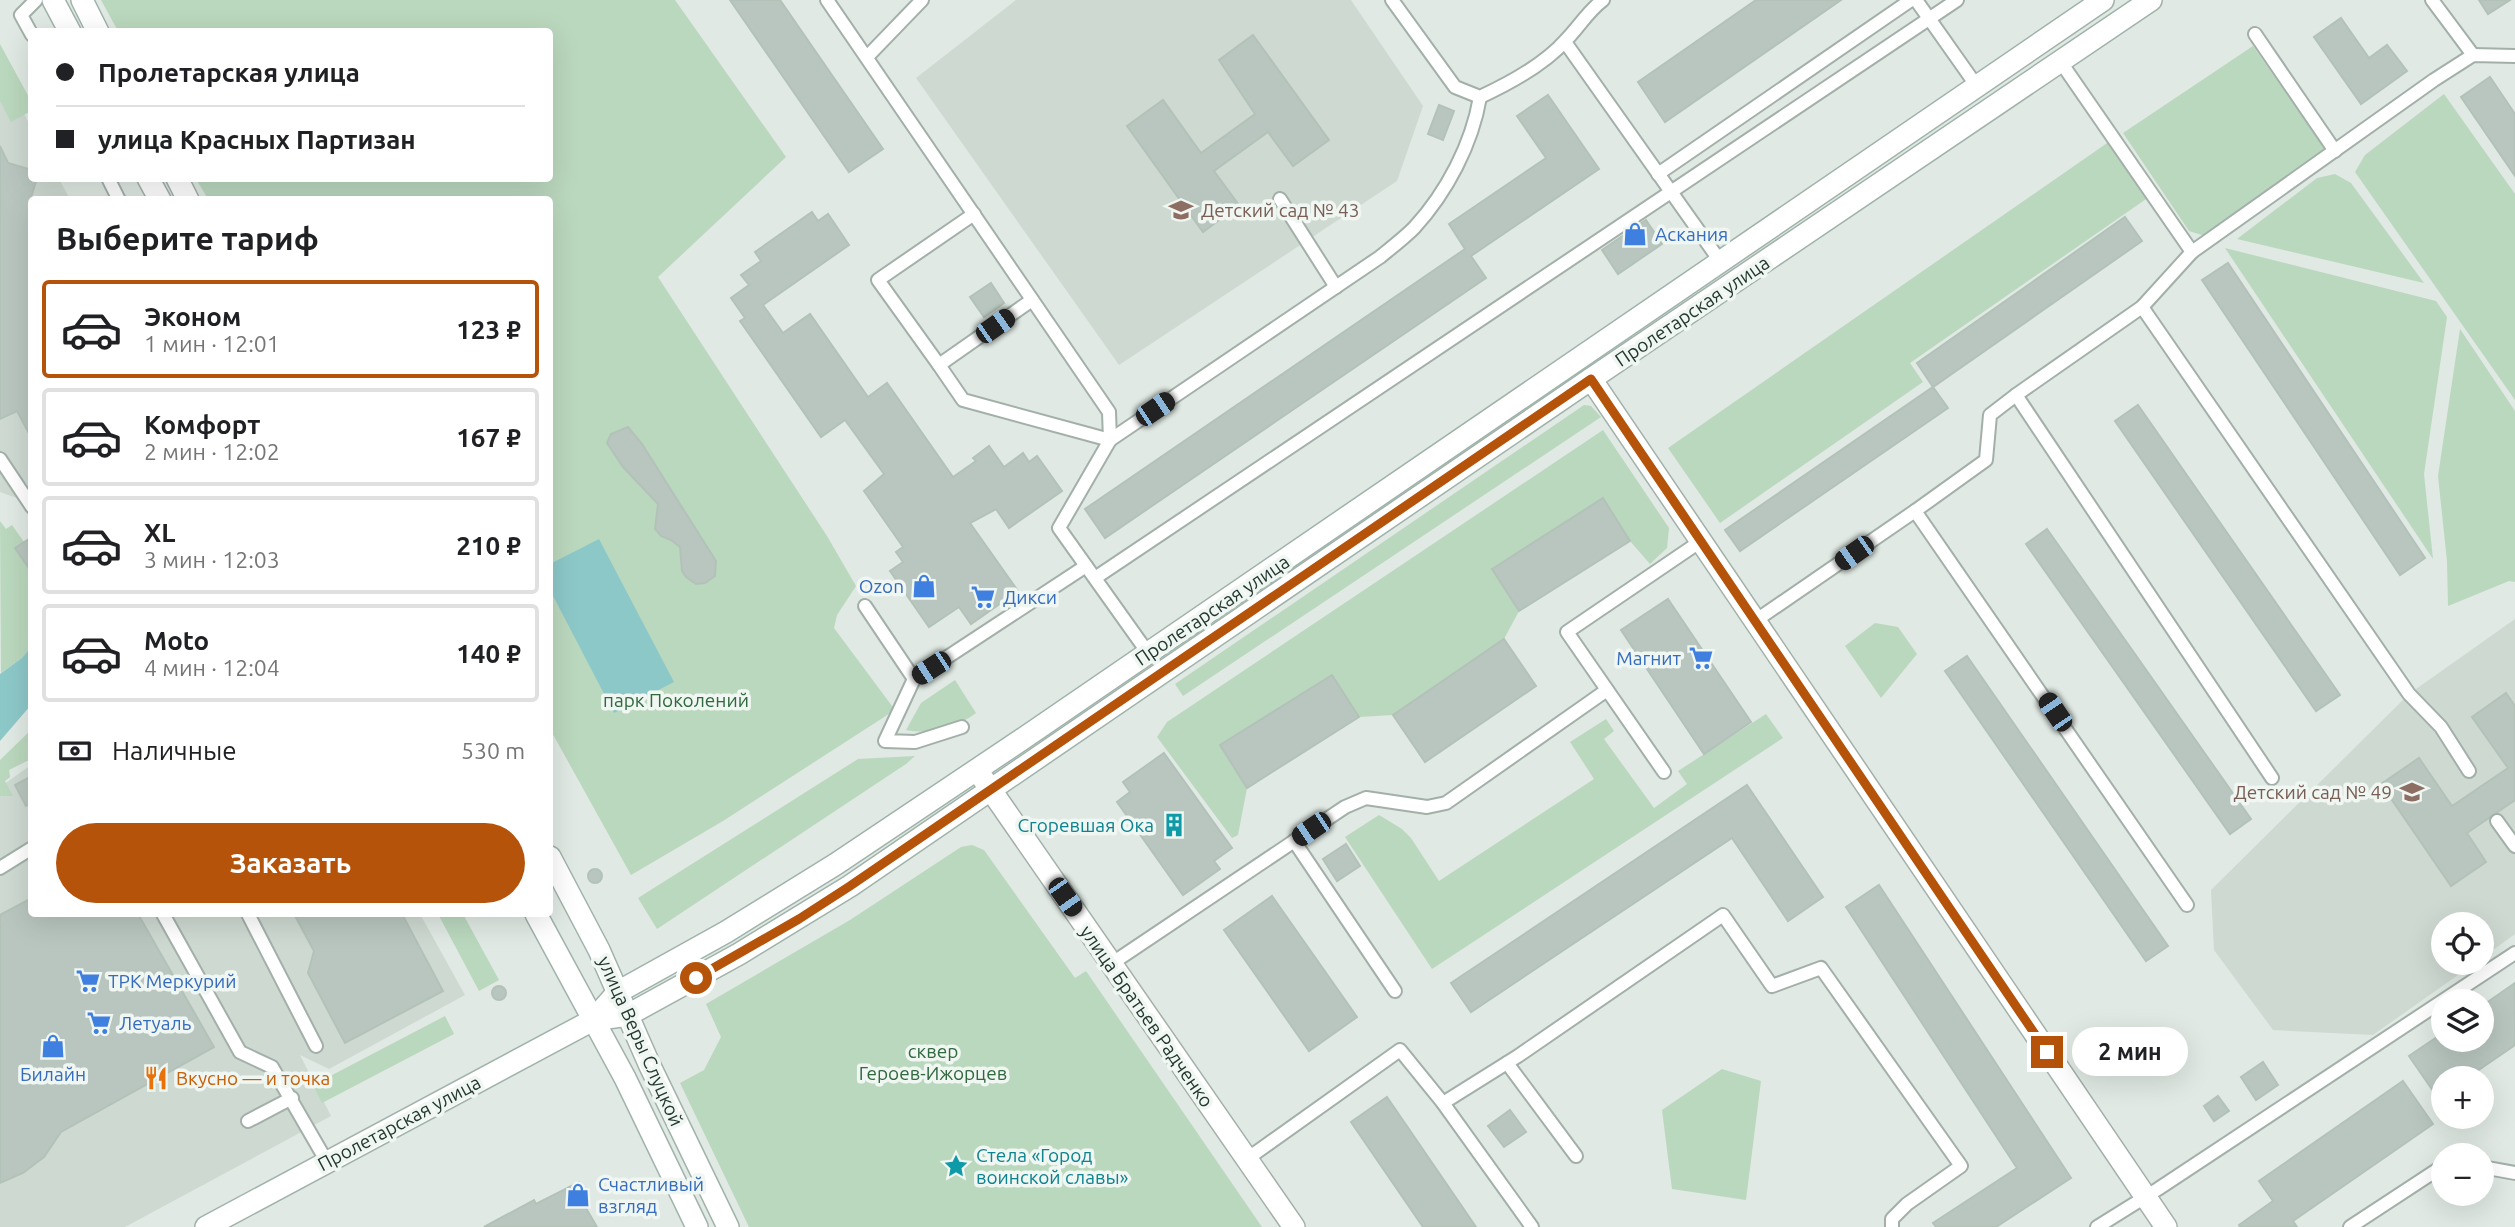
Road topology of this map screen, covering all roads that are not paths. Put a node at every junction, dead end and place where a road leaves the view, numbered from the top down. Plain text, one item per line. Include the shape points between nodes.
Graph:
1 (36, 0) edge
2 (53, 0) edge
3 (82, 0) edge
4 (827, 0) edge
5 (922, 0) edge
6 (1392, 0) edge
7 (1603, 0) edge
8 (1914, 0) edge
9 (1957, 0) edge
10 (2103, 0) edge
11 (2151, 0) edge
12 (2432, 0) edge
13 (1929, 19) junction
14 (29, 28) edge
15 (67, 28) edge
16 (97, 28) edge
17 (2255, 34) dead end
18 (1565, 42) junction
19 (2473, 55) junction
20 (2515, 56) edge
21 (866, 57) junction
22 (2060, 61) junction
23 (1976, 85) junction
24 (1480, 97) junction
25 (2335, 151) junction
26 (1658, 174) junction
27 (1671, 192) junction
28 (1280, 198) dead end
29 (974, 214) junction
30 (2192, 252) junction
31 (1720, 261) junction
32 (1336, 287) junction
33 (1032, 300) junction
34 (2142, 307) junction
35 (939, 365) junction
36 (1591, 379) junction
37 (2016, 396) junction
38 (1110, 440) junction
39 (0, 459) edge
40 (28, 501) edge
41 (1916, 511) junction
42 (1701, 541) junction
43 (1086, 566) junction
44 (1095, 578) junction
45 (864, 607) dead end
46 (1755, 621) junction
47 (1148, 653) junction
48 (914, 679) junction
49 (1607, 690) junction
50 (962, 727) dead end
51 (977, 769) junction
52 (2469, 771) dead end
53 (1664, 772) dead end
54 (2272, 778) dead end
55 (991, 791) junction
56 (2497, 821) dead end
57 (1294, 841) junction
58 (2515, 846) edge
59 (28, 850) edge
60 (553, 863) edge
61 (0, 868) edge
62 (2187, 905) dead end
63 (165, 917) edge
64 (250, 917) edge
65 (538, 917) edge
66 (2515, 953) edge
67 (1111, 964) junction
68 (1395, 991) dead end
69 (618, 992) junction
70 (628, 1015) junction
71 (593, 1020) junction
72 (316, 1046) dead end
73 (1507, 1063) junction
74 (292, 1098) junction
75 (1443, 1103) junction
76 (248, 1121) dead end
77 (1576, 1156) dead end
78 (1247, 1159) junction
79 (327, 1162) junction
80 (2494, 1169) edge
81 (2515, 1172) edge
82 (2431, 1174) edge
83 (2146, 1197) junction
84 (206, 1227) edge
85 (697, 1227) edge
86 (728, 1227) edge
87 (1294, 1227) edge
88 (1532, 1227) edge
89 (1892, 1227) edge
90 (2097, 1227) edge
91 (2166, 1227) edge
92 (2350, 1227) edge

1 - 14 lane via 21,15
2 - 15 main road
3 - 16 main road
4 - 21 lane
5 - 21 lane
6 - 24 lane via 1455,88
7 - 18 lane
8 - 13 lane
8 - 26 lane
9 - 13 lane
10 - 23 main road, Пролетарская улица
11 - 22 main road, Пролетарская улица
12 - 19 lane
13 - 23 lane
13 - 27 lane
17 - 25 lane
18 - 24 lane via 1510,84
18 - 26 lane
19 - 20 lane
19 - 25 lane
21 - 29 lane
22 - 30 lane
22 - 36 main road, Пролетарская улица
23 - 31 main road, Пролетарская улица
24 - 32 lane via 1476,118 1446,187 1413,228 1381,257
25 - 30 lane
26 - 27 lane
27 - 31 lane
27 - 44 lane
28 - 32 lane
29 - 33 lane
29 - 35 lane via 878,280
30 - 34 lane
31 - 47 main road, Пролетарская улица
32 - 38 lane
33 - 35 lane
33 - 38 lane via 1109,412
34 - 37 lane
34 - 52 lane via 2409,694 2441,727
35 - 38 lane via 963,400
36 - 42 main road
36 - 55 main road, Пролетарская улица
37 - 41 lane via 1990,415 1986,460
37 - 54 lane
38 - 43 lane via 1059,528
39 - 40 lane
41 - 46 lane
41 - 62 lane
42 - 46 main road
42 - 49 lane via 1567,632
43 - 44 lane
43 - 48 lane
44 - 47 lane
45 - 48 lane
46 - 83 main road
47 - 51 main road, Пролетарская улица
48 - 50 lane via 885,741 915,742
49 - 53 lane
49 - 57 lane via 1446,803 1427,807 1366,798
51 - 55 main road, улица Братьев Радченко
51 - 69 main road, Пролетарская улица via 787,897
55 - 67 main road, улица Братьев Радченко
55 - 70 main road, Пролетарская улица via 799,919
56 - 58 lane
57 - 67 lane
57 - 68 lane
59 - 61 lane
60 - 69 main road, улица Веры Слуцкой
63 - 74 lane via 240,1052 272,1067
64 - 72 lane
65 - 71 main road, улица Веры Слуцкой
66 - 83 lane
67 - 78 main road, улица Братьев Радченко
69 - 70 main road, улица Веры Слуцкой
69 - 71 main road, Пролетарская улица
70 - 71 main road, Пролетарская улица
70 - 86 main road, улица Веры Слуцкой
71 - 79 main road, Пролетарская улица
71 - 85 main road, улица Веры Слуцкой
73 - 75 lane
73 - 77 lane
73 - 89 lane via 1723,915 1772,986 1821,968 1961,1166 1907,1204 1892,1219
74 - 76 lane
74 - 79 lane
75 - 78 lane via 1400,1050
75 - 88 lane
78 - 87 main road, улица Братьев Радченко
79 - 84 main road, Пролетарская улица
80 - 81 lane
82 - 92 lane
83 - 90 lane
83 - 91 main road

